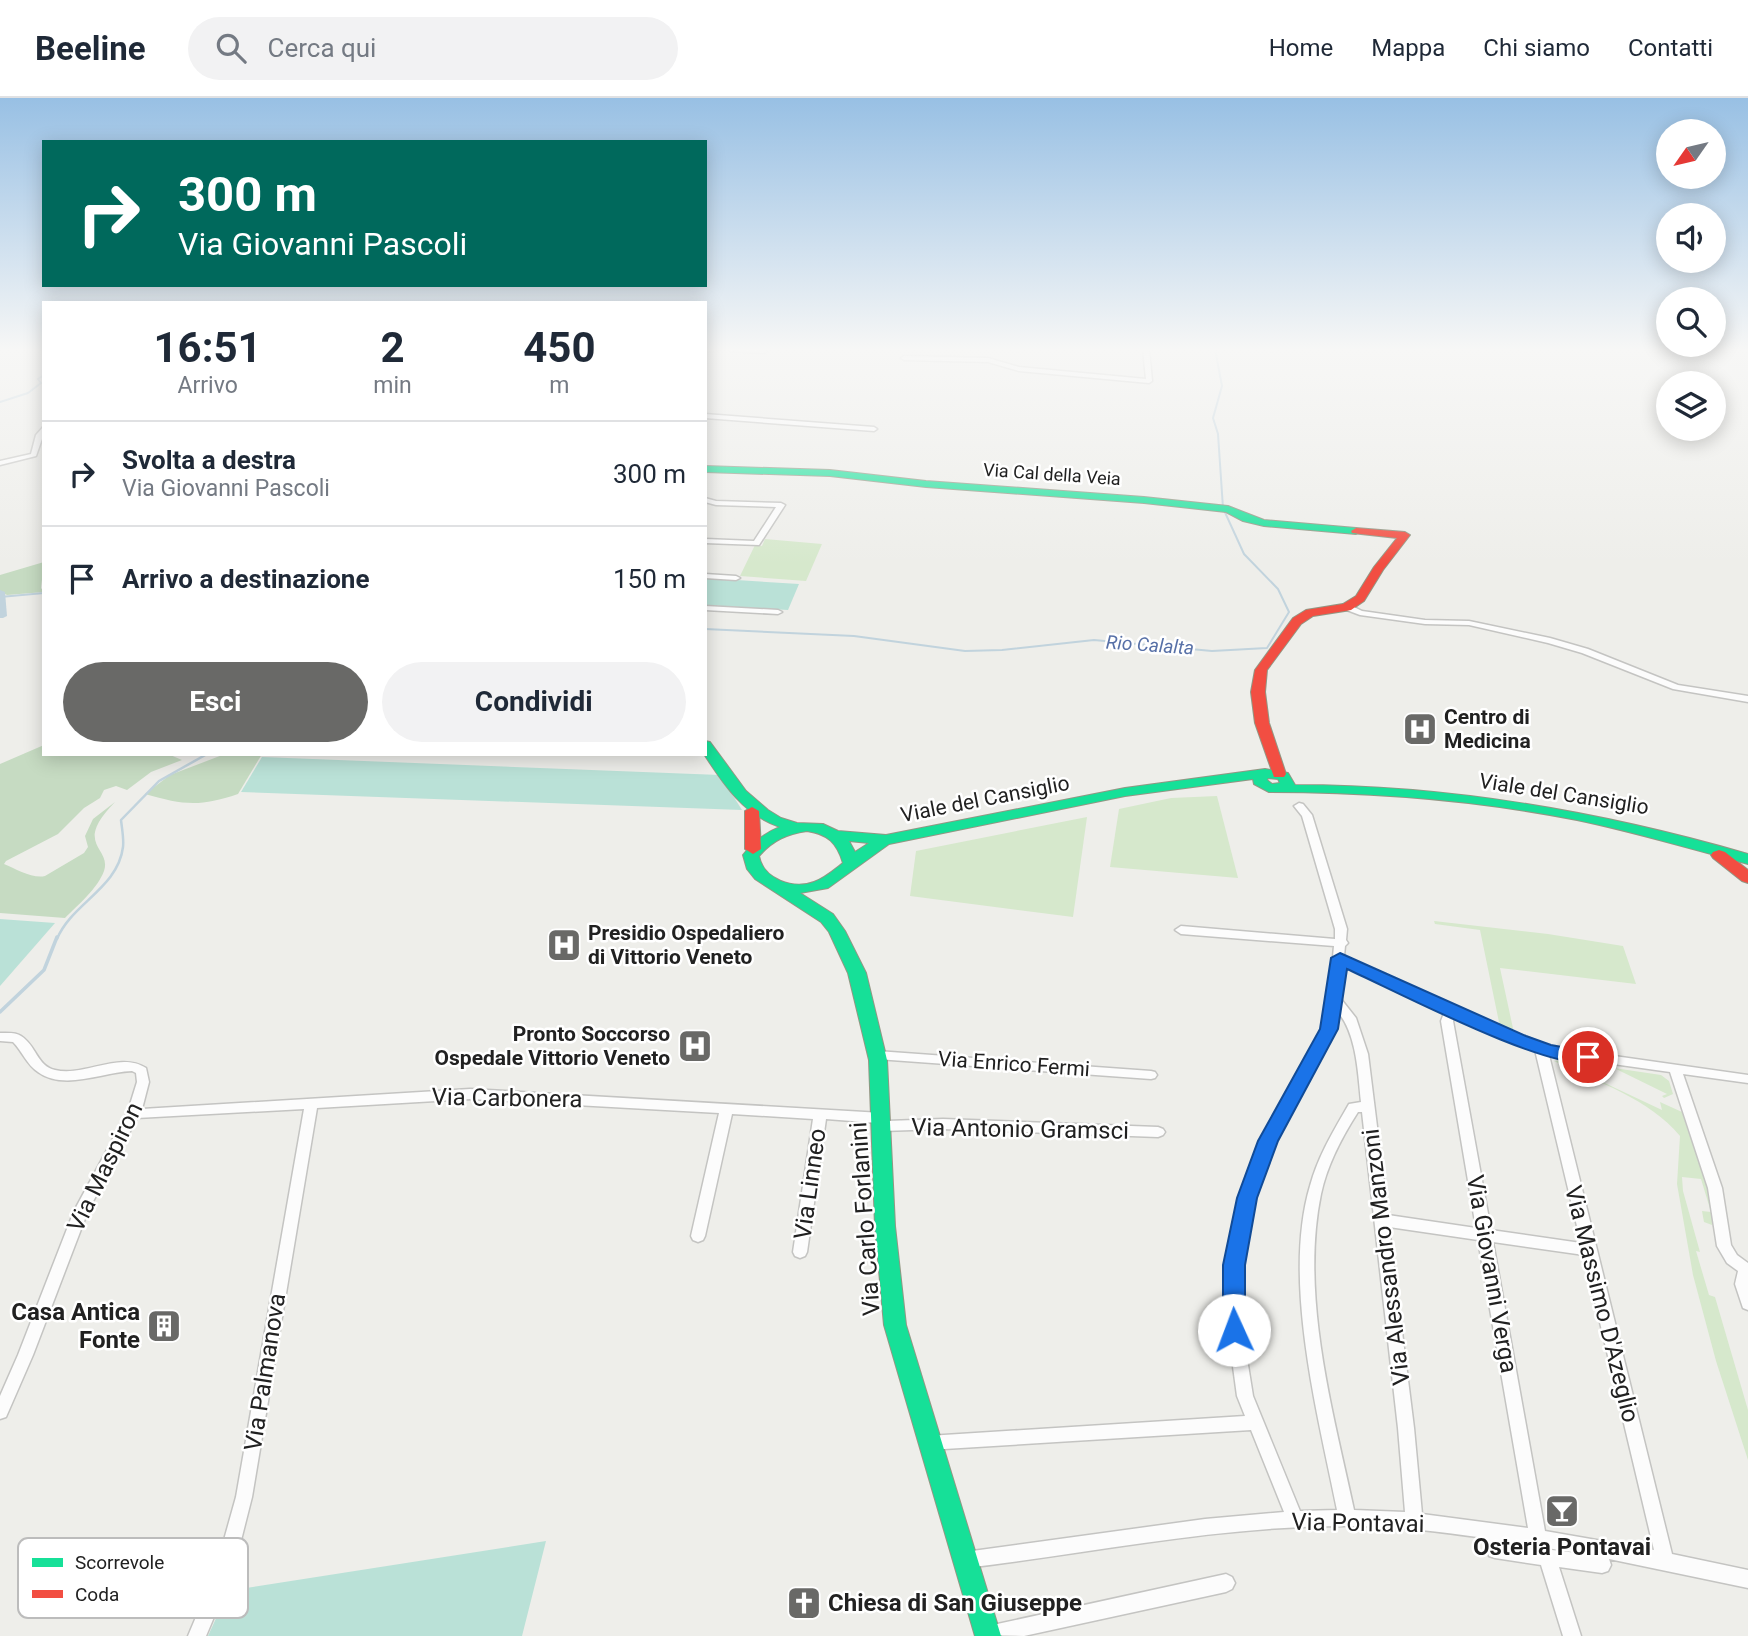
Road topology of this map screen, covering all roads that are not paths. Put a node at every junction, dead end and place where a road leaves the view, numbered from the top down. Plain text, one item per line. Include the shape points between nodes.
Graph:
1 (767, 421) edge
2 (874, 429) dead end
3 (42, 431) edge
4 (0, 463) edge
5 (707, 469) edge
6 (707, 501) edge
7 (707, 541) edge
8 (707, 576) edge
9 (736, 578) dead end
10 (1347, 607) junction
11 (707, 608) edge
12 (778, 612) dead end
13 (1748, 699) edge
14 (707, 748) edge
15 (1273, 777) junction
16 (1298, 806) dead end
17 (752, 811) junction
18 (797, 827) junction
19 (837, 835) junction
20 (1685, 839) junction
21 (886, 840) junction
22 (753, 849) junction
23 (1748, 859) edge
24 (851, 863) junction
25 (1748, 878) edge
26 (836, 879) junction
27 (775, 884) junction
28 (827, 919) junction
29 (1181, 930) dead end
30 (1342, 943) junction
31 (1340, 958) junction
32 (1335, 1000) junction
33 (1451, 1011) junction
34 (0, 1037) edge
35 (1541, 1048) junction
36 (877, 1055) junction
37 (1675, 1068) junction
38 (1151, 1075) dead end
39 (1748, 1079) edge
40 (311, 1103) junction
41 (1369, 1107) junction
42 (726, 1110) junction
43 (133, 1114) junction
44 (820, 1115) junction
45 (882, 1122) junction
46 (1158, 1132) dead end
47 (1382, 1220) junction
48 (1484, 1235) junction
49 (698, 1236) dead end
50 (1589, 1250) junction
51 (800, 1252) dead end
52 (1746, 1270) edge
53 (1748, 1304) edge
54 (0, 1412) edge
55 (1255, 1423) junction
56 (928, 1443) junction
57 (1347, 1518) junction
58 (1295, 1519) junction
59 (1414, 1522) junction
60 (1492, 1531) junction
61 (233, 1538) edge
62 (1538, 1538) junction
63 (1599, 1548) junction
64 (1547, 1556) junction
65 (965, 1560) junction
66 (1665, 1560) junction
67 (1748, 1579) edge
68 (1226, 1583) dead end
69 (205, 1618) edge
70 (197, 1636) edge
71 (988, 1636) edge
72 (1572, 1636) edge

1 - 2 street
3 - 4 street via 34,455
5 - 10 street, Via Cal della Veia via 830,473 1224,509 1264,523 1402,534 1360,598
6 - 7 street via 781,505 756,543
8 - 9 street
10 - 13 street via 1426,622 1469,623 1550,641 1655,681
10 - 15 street via 1310,613 1297,621 1261,670 1258,701
11 - 12 street
14 - 17 street
15 - 20 street, Viale del Cansiglio via 1552,809
15 - 21 street, Viale del Cansiglio via 1115,794
16 - 30 street via 1307,815
17 - 18 street via 772,822
17 - 22 street
18 - 19 street
18 - 22 street via 765,837
19 - 21 street, Viale del Cansiglio
19 - 24 street via 850,847
20 - 23 street, Viale del Cansiglio
20 - 25 street via 1727,859
21 - 24 street, Viale del Cansiglio
22 - 27 street via 755,871
24 - 26 street
26 - 27 street via 800,888
26 - 28 street via 823,898
27 - 28 street, Via Carlo Forlanini
28 - 36 street, Via Carlo Forlanini via 857,973
29 - 30 street
30 - 31 street
31 - 32 street
31 - 33 street
32 - 41 street, Via Alessandro Manzoni via 1348,1013 1359,1040
32 - 55 street via 1323,1041 1258,1164 1236,1248 1236,1343 1243,1388
33 - 35 street
33 - 48 street, Via Giovanni Verga via 1447,1021
34 - 43 street, Via Maspiron via 16,1038 41,1069 52,1074 139,1068 144,1082
35 - 37 street
35 - 50 street, Via Massimo D'Azeglio
36 - 38 street, Via Enrico Fermi
36 - 45 street, Via Carlo Forlanini
37 - 39 street
37 - 52 street via 1715,1188 1724,1246
40 - 42 street, Via Carbonera via 470,1094
40 - 43 street, Via Carbonera
40 - 61 street, Via Palmanova via 244,1497
41 - 47 street, Via Alessandro Manzoni
41 - 57 street via 1354,1107 1328,1157 1314,1195 1310,1242 1313,1332
42 - 44 street, Via Carbonera
42 - 49 street
43 - 54 street, Via Maspiron via 80,1213 26,1360
44 - 45 street, Via Carbonera
44 - 51 street, Via Linneo
45 - 46 street, Via Antonio Gramsci
45 - 56 street, Via Carlo Forlanini via 891,1300
47 - 48 street
47 - 59 street, Via Alessandro Manzoni
48 - 50 street
48 - 62 street, Via Giovanni Verga
50 - 66 street, Via Massimo D'Azeglio
52 - 53 street via 1742,1284
55 - 56 street
55 - 58 street
56 - 65 street, Via Carlo Forlanini
57 - 58 street, Via Pontavai
57 - 59 street, Via Pontavai
58 - 65 street, Via Pontavai
59 - 60 street, Via Pontavai
60 - 62 street, Via Pontavai
60 - 64 street via 1495,1550
62 - 63 street, Via Pontavai
63 - 64 street via 1602,1565
63 - 66 street, Via Pontavai
64 - 72 street
65 - 71 street, Via Carlo Forlanini
66 - 67 street, Via Pontavai
68 - 71 street
69 - 70 street, Via Palmanova

